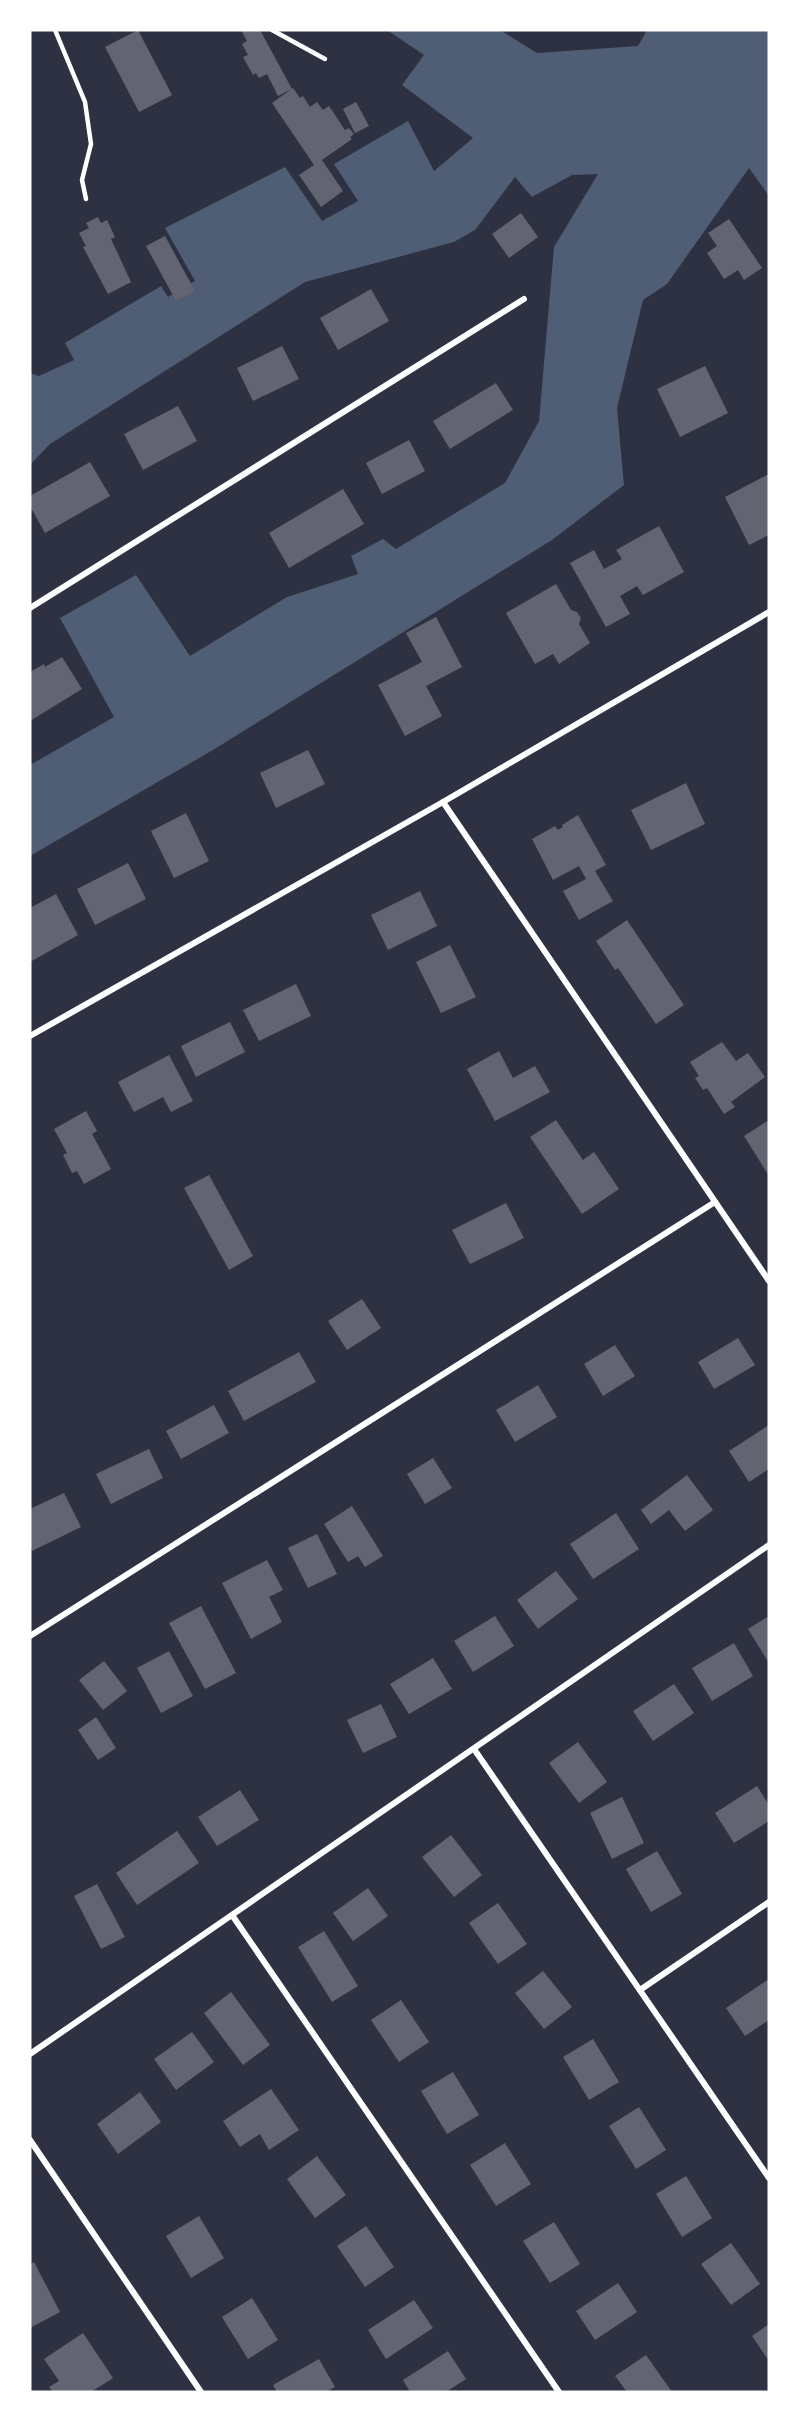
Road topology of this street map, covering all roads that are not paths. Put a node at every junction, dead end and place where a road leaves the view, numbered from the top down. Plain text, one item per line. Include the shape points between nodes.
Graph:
1 (55, 30) edge
2 (272, 30) edge
3 (325, 59) dead end
4 (86, 199) dead end
5 (524, 299) dead end
6 (30, 608) edge
7 (769, 612) edge
8 (443, 802) junction
9 (30, 1036) edge
10 (715, 1202) junction
11 (769, 1281) edge
12 (769, 1545) edge
13 (30, 1636) edge
14 (474, 1749) junction
15 (769, 1902) edge
16 (232, 1915) junction
17 (640, 1990) junction
18 (30, 2054) edge
19 (30, 2140) edge
20 (769, 2178) edge
21 (201, 2392) edge
22 (559, 2392) edge

1 - 4 lane via 85,102 91,144 82,180
2 - 3 lane
5 - 6 street
7 - 8 street
8 - 9 street
8 - 10 street
10 - 11 street
10 - 13 street
12 - 14 street
14 - 16 street
14 - 17 street
15 - 17 street
16 - 18 street
16 - 22 street
17 - 20 street
19 - 21 street

